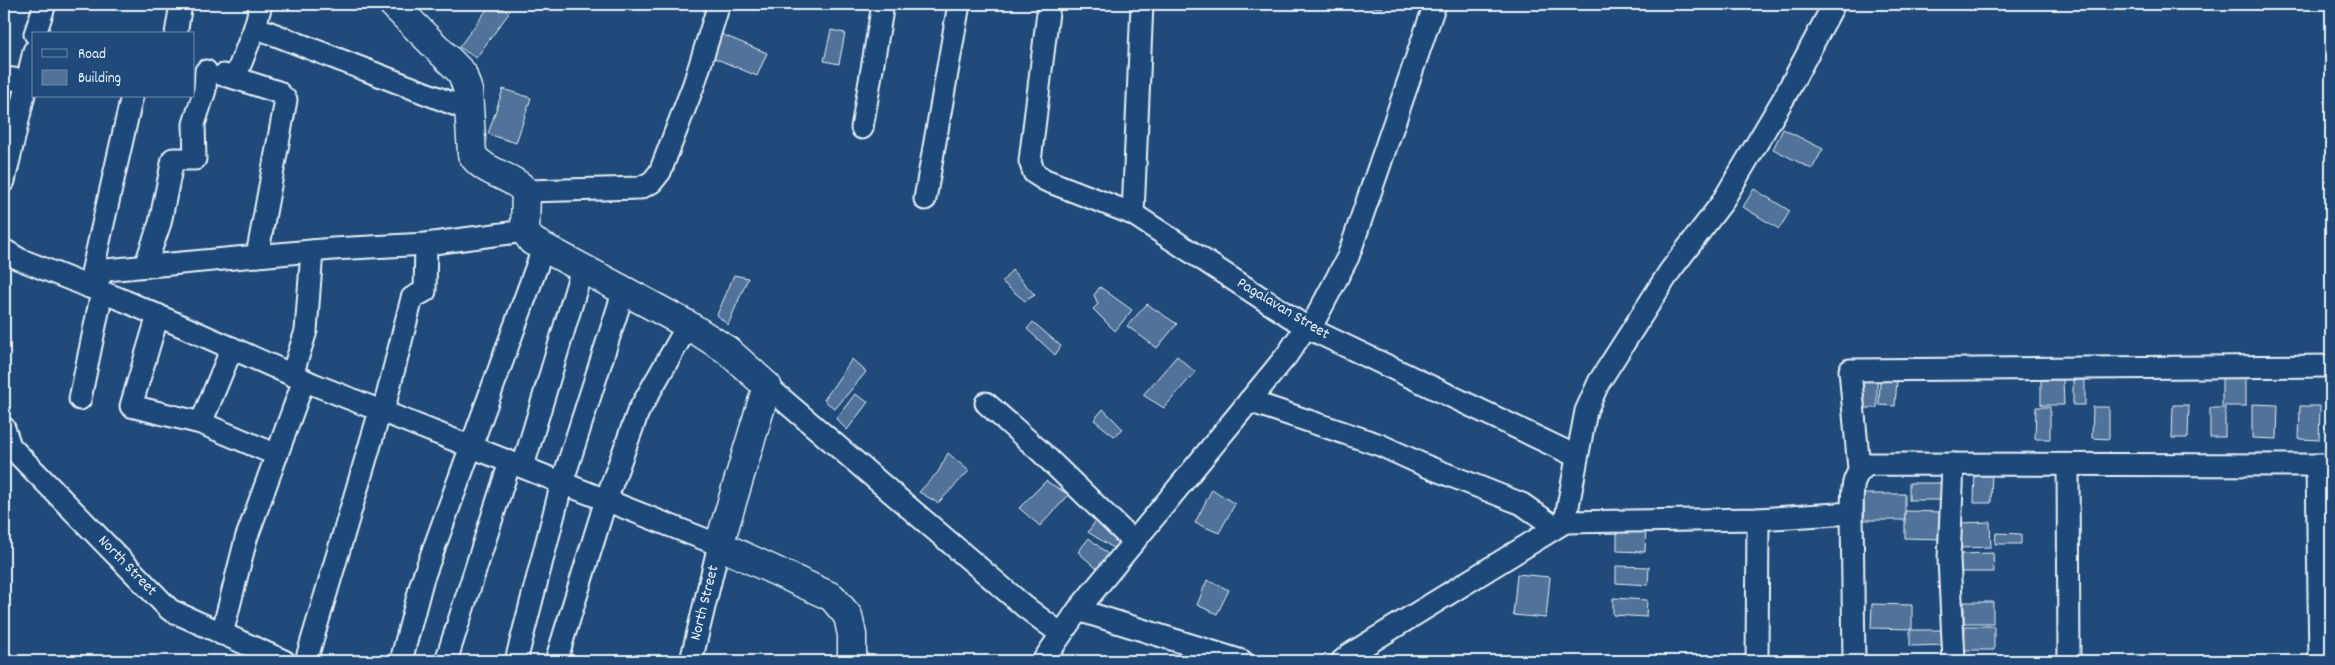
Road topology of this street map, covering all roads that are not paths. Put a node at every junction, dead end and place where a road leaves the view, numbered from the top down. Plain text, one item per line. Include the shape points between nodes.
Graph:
1 (45, 4) edge
2 (181, 4) edge
3 (261, 4) edge
4 (393, 4) edge
5 (719, 4) edge
6 (883, 4) edge
7 (959, 4) edge
8 (1049, 4) edge
9 (1142, 4) edge
10 (1435, 4) edge
11 (1834, 4) edge
12 (254, 27) junction
13 (39, 32) edge
14 (176, 32) edge
15 (32, 63) edge
16 (200, 69) edge
17 (4, 78) edge
18 (235, 78) junction
19 (28, 81) junction
20 (132, 98) edge
21 (469, 110) junction
22 (862, 128) dead end
23 (4, 181) edge
24 (526, 191) junction
25 (925, 198) dead end
26 (1133, 214) junction
27 (534, 240) junction
28 (426, 244) junction
29 (4, 250) edge
30 (312, 251) junction
31 (257, 256) junction
32 (145, 266) junction
33 (582, 269) junction
34 (95, 289) junction
35 (624, 290) junction
36 (158, 315) junction
37 (688, 325) junction
38 (1308, 328) junction
39 (232, 348) junction
40 (2331, 366) edge
41 (298, 378) junction
42 (767, 386) junction
43 (80, 399) dead end
44 (1249, 401) junction
45 (986, 403) dead end
46 (382, 412) junction
47 (201, 423) junction
48 (4, 428) edge
49 (472, 447) junction
50 (277, 455) junction
51 (1576, 456) junction
52 (516, 464) junction
53 (1953, 464) junction
54 (2068, 464) junction
55 (2324, 465) edge
56 (1859, 470) junction
57 (562, 483) junction
58 (606, 500) junction
59 (1852, 513) junction
60 (1758, 519) junction
61 (1560, 525) junction
62 (1134, 542) junction
63 (720, 545) junction
64 (2325, 596) edge
65 (1078, 610) junction
66 (222, 634) junction
67 (1061, 634) junction
68 (284, 661) edge
69 (306, 661) edge
70 (401, 661) edge
71 (446, 661) edge
72 (516, 661) edge
73 (556, 661) edge
74 (691, 661) edge
75 (852, 661) edge
76 (1042, 661) edge
77 (1242, 661) edge
78 (1342, 661) edge
79 (1757, 661) edge
80 (1854, 661) edge
81 (1954, 661) edge
82 (2069, 661) edge
83 (2320, 661) edge

1 - 13 street
2 - 14 street
3 - 12 street
4 - 21 street via 462,73 467,83
5 - 24 street via 694,84 660,172 652,182 640,188
6 - 22 street
7 - 25 street
8 - 26 street, Pagalavan Street via 1030,161 1034,173
9 - 26 street
10 - 38 street via 1348,257
11 - 51 street via 1785,96 1721,204 1670,271 1599,382 1586,411
12 - 18 street
12 - 21 street
15 - 19 street
16 - 18 street
16 - 32 street via 205,90 194,124 195,159 173,158 160,223
17 - 19 street
18 - 31 street via 278,92 286,100
19 - 23 street
20 - 34 street
21 - 24 street via 470,144 477,162
24 - 27 street
26 - 38 street, Pagalavan Street
27 - 28 street
27 - 33 street
27 - 49 street
28 - 30 street
28 - 46 street via 425,290 412,298
29 - 34 street
30 - 31 street
30 - 41 street via 306,331
31 - 32 street
32 - 34 street via 106,270
33 - 35 street
33 - 52 street
34 - 36 street
34 - 43 street
35 - 37 street
35 - 57 street
36 - 39 street
36 - 47 street via 131,406
37 - 42 street via 726,350
37 - 58 street via 638,412
38 - 44 street
38 - 51 street, Pagalavan Street
39 - 41 street
39 - 47 street
40 - 56 street via 1850,370
41 - 46 street
41 - 50 street
42 - 63 street
42 - 67 street via 1025,607
44 - 61 street via 1380,445 1522,504
44 - 62 street
45 - 62 street
46 - 49 street
46 - 69 street
47 - 50 street
48 - 66 street, North Street via 10,446 170,610
49 - 52 street
49 - 70 street via 422,581
50 - 66 street via 246,539
51 - 61 street
52 - 57 street
52 - 71 street
53 - 54 street
53 - 56 street via 1869,464
53 - 81 street via 1950,559
54 - 55 street
54 - 82 street
55 - 64 street
56 - 59 street via 1854,480
57 - 58 street
57 - 72 street
58 - 63 street
58 - 73 street
59 - 60 street
59 - 80 street
60 - 61 street
60 - 79 street
61 - 78 street
62 - 65 street
63 - 74 street, North Street
63 - 75 street via 832,597 848,616
64 - 83 street
65 - 67 street
65 - 77 street
66 - 68 street, North Street
67 - 76 street

